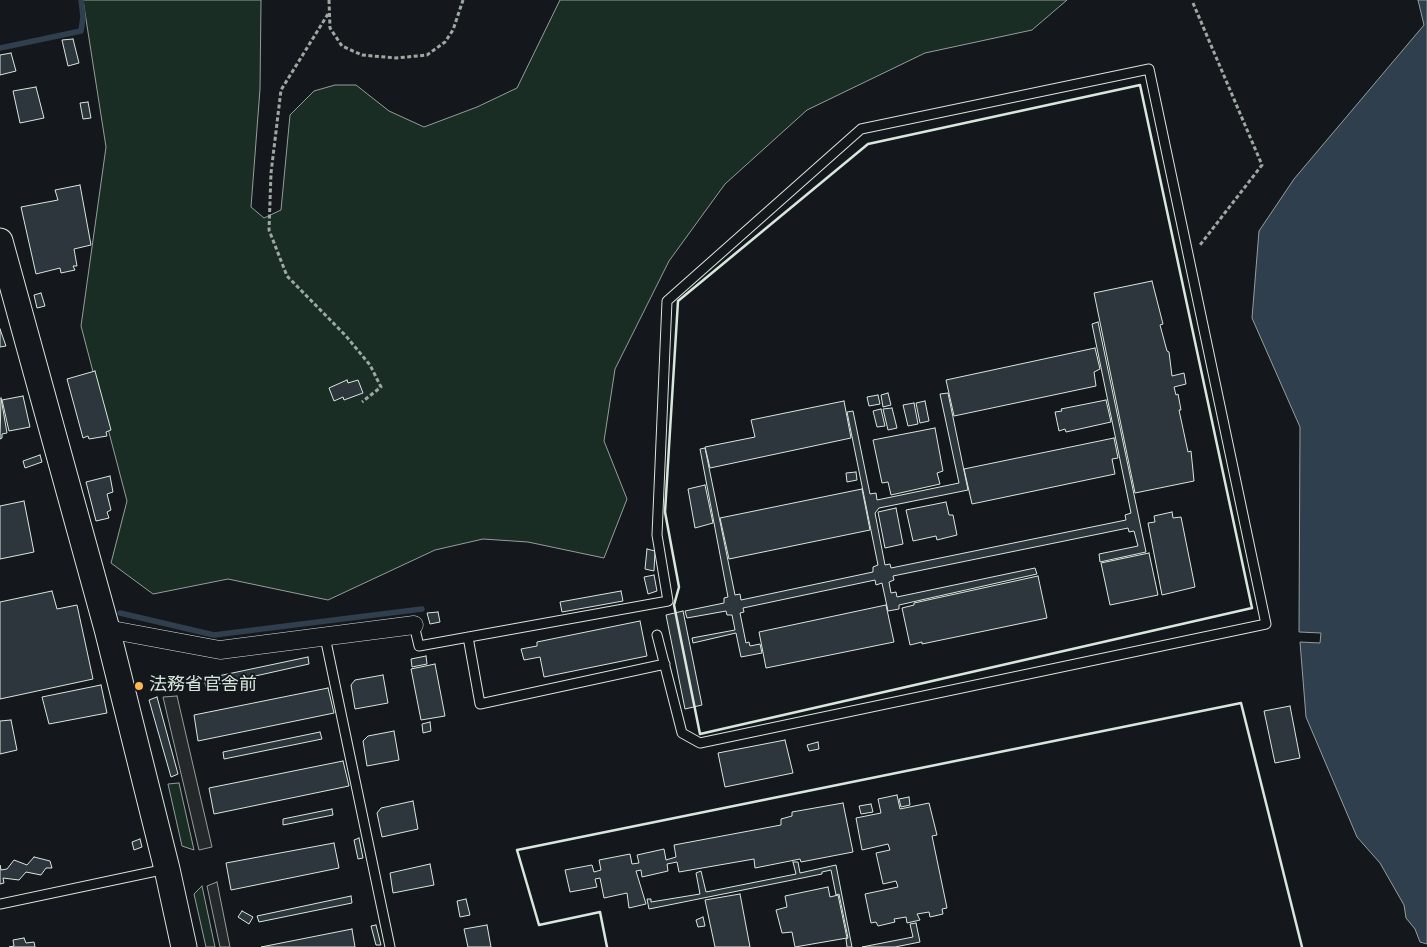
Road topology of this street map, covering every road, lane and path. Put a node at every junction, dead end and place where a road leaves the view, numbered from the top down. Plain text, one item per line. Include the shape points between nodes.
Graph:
1 (329, 0) edge
2 (463, 0) edge
3 (1192, 3) dead end
4 (328, 14) junction
5 (0, 244) edge
6 (1189, 259) junction
7 (362, 402) dead end
8 (414, 625) joint
9 (107, 629) junction
10 (658, 634) dead end
11 (326, 637) junction
12 (468, 638) junction
13 (665, 664) junction
14 (167, 868) junction
15 (0, 904) edge
16 (184, 947) edge
17 (390, 947) edge

1 - 4 path
2 - 4 path via 453,30 445,42 427,55 415,58 376,57 352,52 336,39
3 - 6 path via 1262,165
4 - 7 path via 281,90 271,173 269,230 287,276 370,365 381,386
5 - 9 street
6 - 12 lane via 1149,69 861,130 667,302 657,535 668,601
6 - 13 lane via 1266,624 700,743 682,733
8 - 11 street
8 - 12 lane via 419,646
9 - 11 street via 220,650
9 - 14 street
10 - 13 lane
11 - 17 lane
12 - 13 lane via 480,704
14 - 15 lane
14 - 16 street

